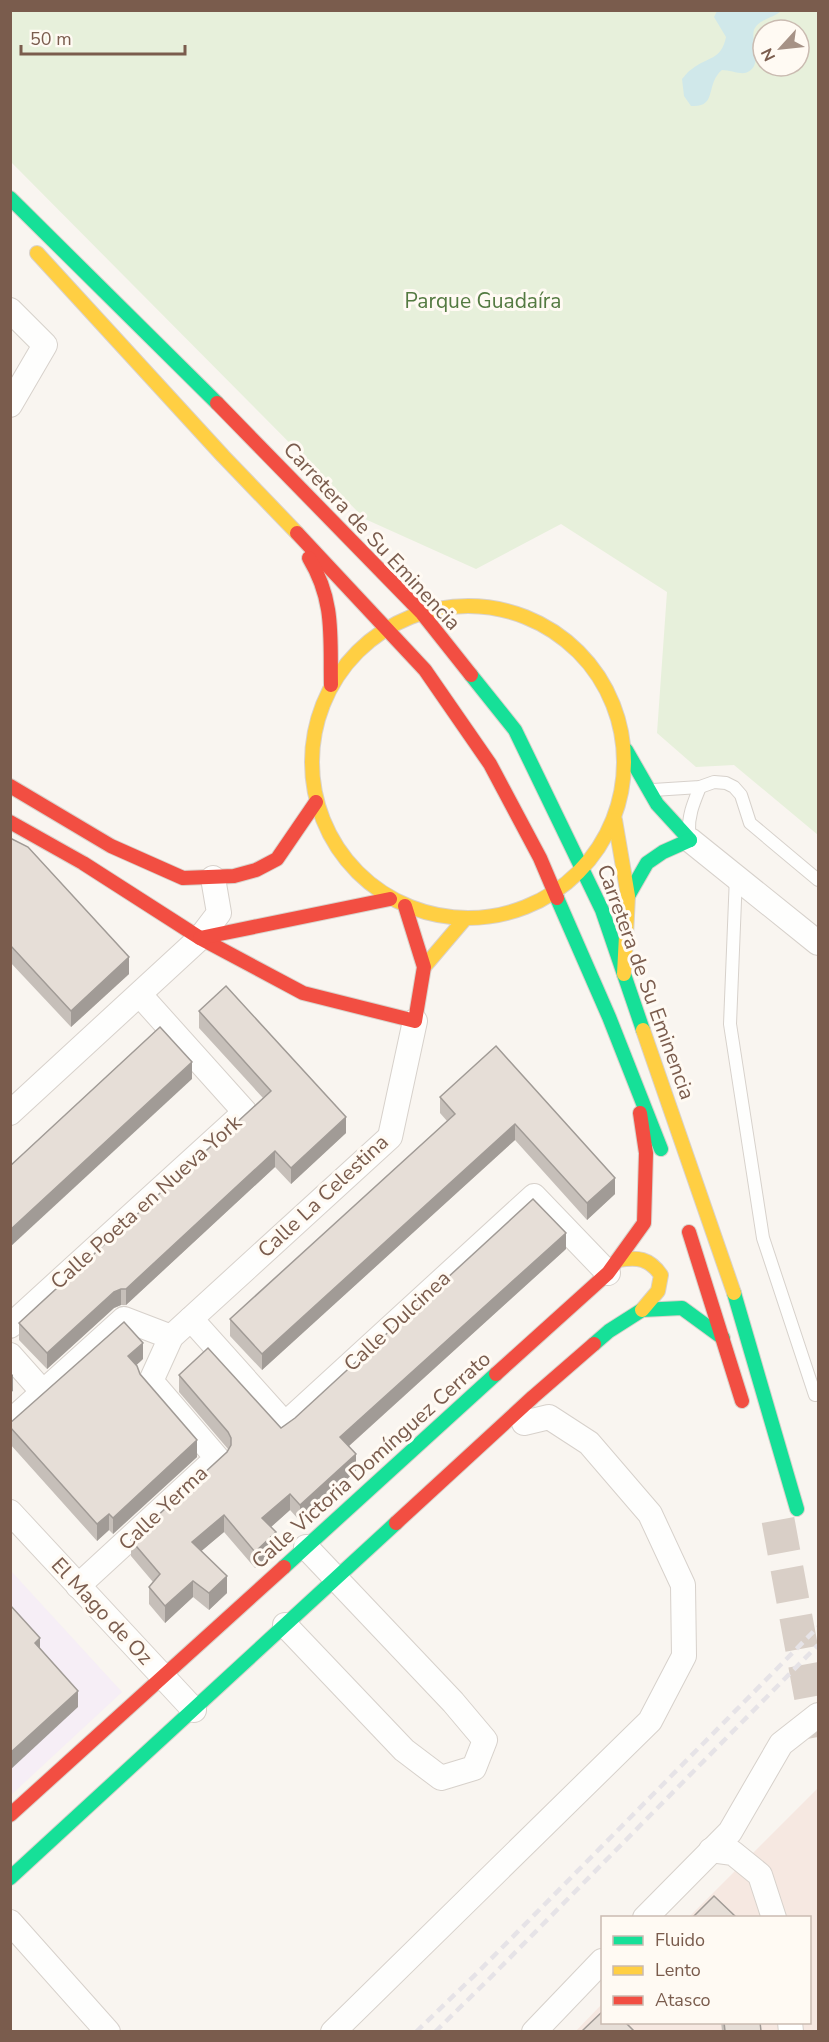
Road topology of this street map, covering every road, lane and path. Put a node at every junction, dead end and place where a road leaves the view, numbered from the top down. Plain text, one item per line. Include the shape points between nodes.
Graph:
1 (10, 198) edge
2 (26, 241) dead end
3 (10, 310) edge
4 (10, 405) edge
5 (288, 523) junction
6 (380, 570) junction
7 (412, 582) dead end
8 (443, 592) dead end
9 (483, 605) junction
10 (421, 612) junction
11 (389, 631) junction
12 (331, 685) junction
13 (626, 750) junction
14 (10, 786) edge
15 (700, 787) junction
16 (649, 790) junction
17 (316, 802) junction
18 (621, 817) junction
19 (10, 822) edge
20 (660, 825) dead end
21 (690, 840) junction
22 (581, 865) junction
23 (736, 875) junction
24 (213, 878) junction
25 (819, 880) edge
26 (554, 889) junction
27 (628, 896) junction
28 (390, 899) junction
29 (405, 906) junction
30 (464, 920) junction
31 (200, 938) junction
32 (819, 943) edge
33 (424, 968) junction
34 (624, 974) junction
35 (140, 995) junction
36 (415, 1021) junction
37 (636, 1081) junction
38 (10, 1113) edge
39 (664, 1158) dead end
40 (683, 1214) dead end
41 (613, 1266) junction
42 (642, 1310) junction
43 (191, 1318) junction
44 (10, 1326) edge
45 (171, 1337) junction
46 (723, 1338) junction
47 (10, 1355) edge
48 (43, 1392) junction
49 (815, 1395) dead end
50 (746, 1413) dead end
51 (10, 1422) edge
52 (524, 1423) dead end
53 (797, 1509) dead end
54 (10, 1512) edge
55 (306, 1546) junction
56 (335, 1579) junction
57 (78, 1586) junction
58 (285, 1625) junction
59 (163, 1676) junction
60 (194, 1710) junction
61 (819, 1714) edge
62 (10, 1815) edge
63 (711, 1850) junction
64 (10, 1878) edge
65 (646, 1916) edge
66 (774, 1916) edge
67 (10, 1922) edge
68 (601, 1963) edge
69 (108, 2031) edge
70 (333, 2031) edge
71 (534, 2031) edge

1 - 6 main road, Carretera de Su Eminencia via 165,349
2 - 5 main road, Carretera de Su Eminencia
3 - 4 street via 45,345
5 - 11 main road, Carretera de Su Eminencia
5 - 12 main road via 320,576 329,606
6 - 7 main road
6 - 10 main road, Carretera de Su Eminencia
8 - 9 main road
9 - 10 main road
9 - 13 main road via 525,615 564,637 595,668 616,707
10 - 11 main road
10 - 22 main road, Carretera de Su Eminencia via 514,730
11 - 12 main road via 359,648
11 - 26 main road, Carretera de Su Eminencia via 425,670 490,764
12 - 17 main road via 316,722 311,762
13 - 16 main road
13 - 18 main road
14 - 24 main road via 111,846 183,878
15 - 16 lane
15 - 21 lane via 688,823
15 - 25 lane via 714,782 734,787 741,795 750,823
16 - 21 main road
17 - 24 main road via 277,859 256,870
17 - 28 main road via 332,840 357,873
18 - 22 main road via 596,856
18 - 27 main road
19 - 31 main road via 83,863
20 - 21 main road
21 - 23 street
21 - 27 main road via 647,862
22 - 26 main road
22 - 34 main road, Carretera de Su Eminencia via 602,909
23 - 32 street
23 - 49 lane via 730,1024 763,1238
24 - 31 street via 219,913
26 - 30 main road via 536,905 501,917
26 - 37 main road, Carretera de Su Eminencia
27 - 34 main road
28 - 29 main road
28 - 31 main road
29 - 30 main road via 425,914
29 - 33 main road
30 - 33 main road
31 - 35 street
31 - 36 main road via 303,993
33 - 36 main road
34 - 53 main road, Carretera de Su Eminencia via 741,1314
35 - 38 street
35 - 44 street, Calle Poeta en Nueva York via 246,1112
36 - 43 street, Calle La Celestina via 390,1137
37 - 39 main road, Carretera de Su Eminencia
37 - 41 main road, Calle Victoria Domínguez Cerrato via 646,1153 644,1223
40 - 46 main road
41 - 42 main road via 644,1257 655,1265 661,1275 658,1291
41 - 43 street, Calle Dulcinea via 534,1196 285,1424
41 - 55 main road, Calle Victoria Domínguez Cerrato
42 - 46 main road via 682,1308
42 - 56 main road via 609,1331 533,1397
43 - 45 street, Calle La Celestina
45 - 48 street via 124,1319
45 - 57 street, Calle Yerma via 151,1381 217,1458
46 - 50 main road
47 - 48 street
48 - 51 street
52 - 70 street via 549,1417 589,1443 650,1514 683,1585 684,1656 650,1721
54 - 57 street, El Mago de Oz
55 - 56 street
55 - 59 main road, Calle Victoria Domínguez Cerrato
56 - 58 main road
56 - 58 street via 485,1740 474,1768 441,1779 404,1750
57 - 59 street, El Mago de Oz
58 - 60 main road
59 - 60 street, El Mago de Oz
59 - 62 main road, Calle Victoria Domínguez Cerrato
60 - 64 main road
61 - 63 street via 781,1744 730,1832
63 - 65 street
63 - 66 street via 733,1853 760,1875
67 - 69 street
68 - 71 street

